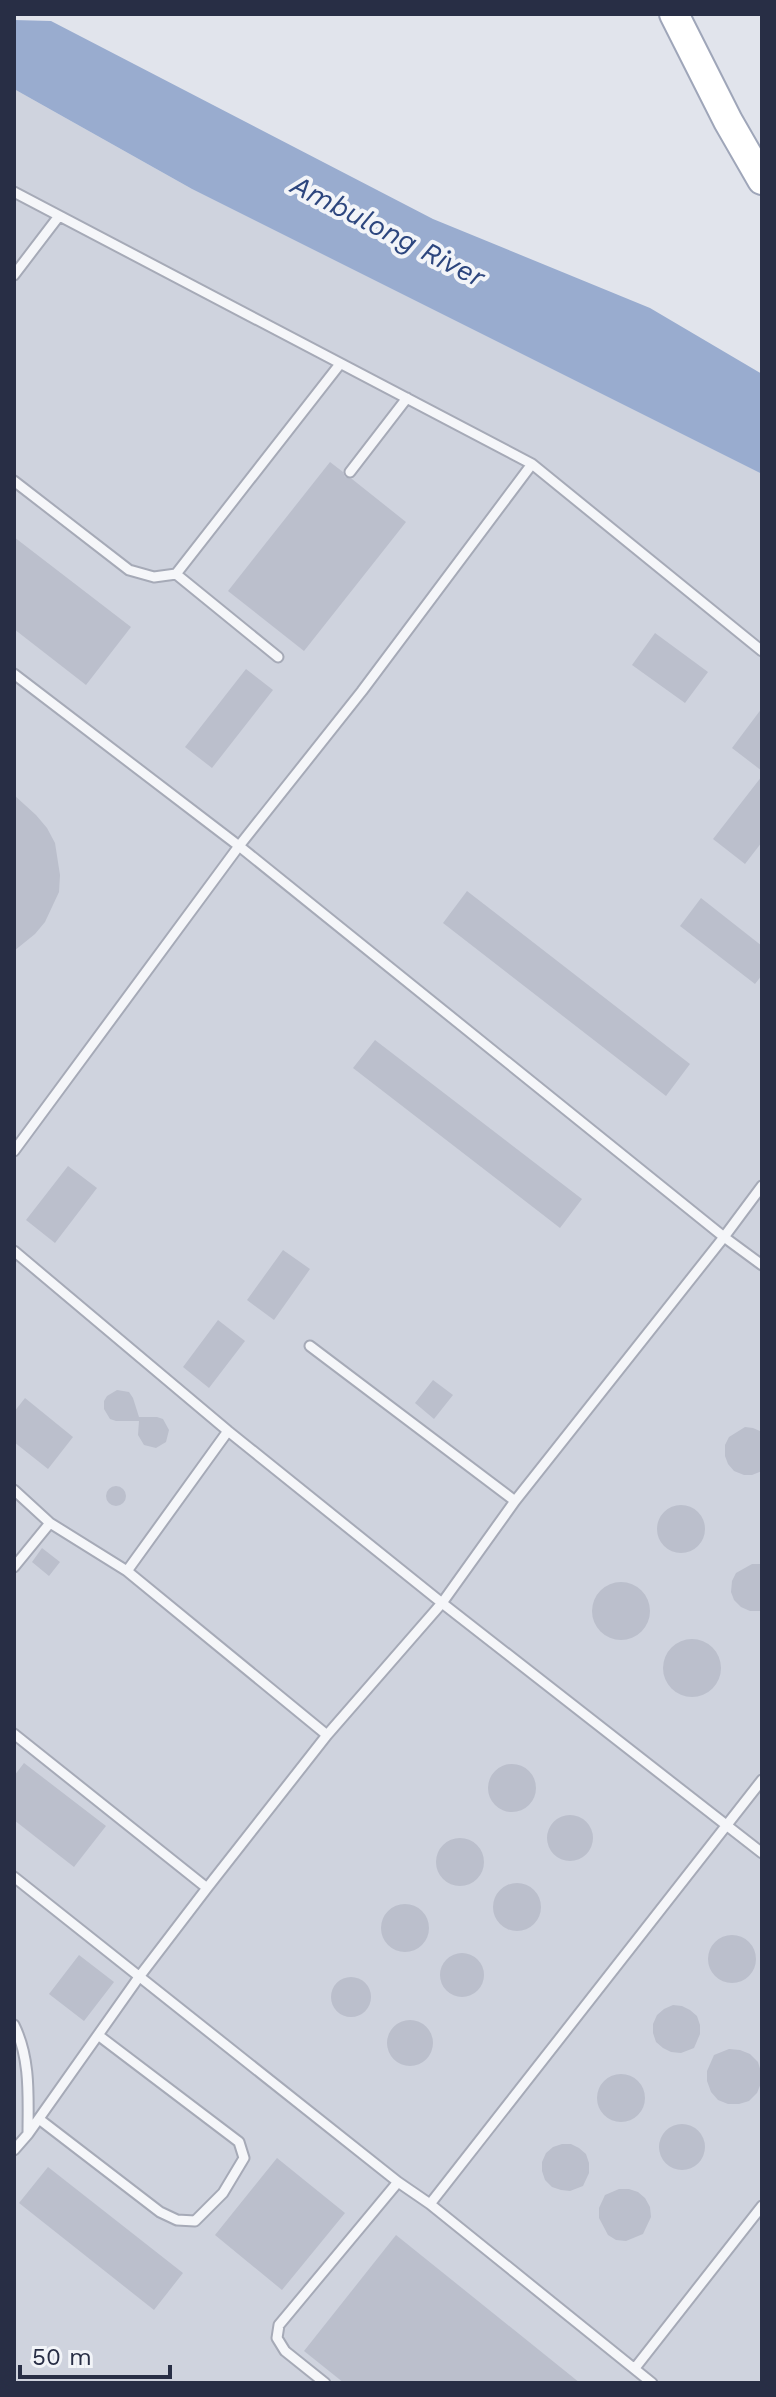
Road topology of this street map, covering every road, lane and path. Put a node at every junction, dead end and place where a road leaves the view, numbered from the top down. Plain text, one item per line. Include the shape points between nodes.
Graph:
1 (674, 14) edge
2 (762, 180) edge
3 (14, 192) edge
4 (59, 216) junction
5 (14, 275) edge
6 (340, 364) junction
7 (407, 398) junction
8 (532, 464) junction
9 (350, 472) dead end
10 (14, 481) edge
11 (176, 574) junction
12 (762, 651) edge
13 (278, 657) dead end
14 (14, 674) edge
15 (239, 846) junction
16 (14, 1151) edge
17 (762, 1186) edge
18 (724, 1237) junction
19 (14, 1251) edge
20 (762, 1265) edge
21 (310, 1346) dead end
22 (228, 1431) junction
23 (14, 1490) edge
24 (515, 1501) junction
25 (50, 1523) junction
26 (14, 1567) edge
27 (127, 1571) junction
28 (442, 1603) junction
29 (14, 1734) edge
30 (327, 1735) junction
31 (762, 1780) edge
32 (728, 1825) junction
33 (762, 1853) edge
34 (14, 1877) edge
35 (207, 1888) junction
36 (139, 1977) junction
37 (14, 2025) edge
38 (98, 2035) junction
39 (39, 2119) junction
40 (28, 2134) junction
41 (14, 2150) edge
42 (398, 2182) junction
43 (430, 2204) junction
44 (762, 2206) edge
45 (635, 2368) junction
46 (325, 2383) edge
47 (652, 2383) edge

1 - 2 main road
3 - 4 lane
4 - 5 lane
4 - 6 lane
6 - 7 lane
6 - 11 lane
7 - 8 lane
7 - 9 lane
8 - 12 lane
8 - 15 lane
10 - 11 lane via 129,570 154,577
11 - 13 lane
14 - 15 lane
15 - 16 lane
15 - 18 lane
17 - 18 lane
18 - 20 lane
18 - 24 lane
19 - 22 lane
21 - 24 lane
22 - 27 lane
22 - 28 lane
23 - 25 lane
24 - 28 lane
25 - 26 lane
25 - 27 lane
27 - 30 lane
28 - 30 lane
28 - 32 lane
29 - 35 lane
30 - 35 lane
31 - 32 lane
32 - 33 lane
32 - 43 lane
34 - 36 lane
35 - 36 lane
36 - 38 lane
36 - 42 lane
37 - 40 lane via 28,2074
38 - 39 lane
38 - 39 lane via 239,2142 244,2158 223,2193 195,2221 177,2220
39 - 40 lane
40 - 41 lane
42 - 43 lane
42 - 46 lane via 279,2325 277,2338 285,2351
43 - 45 lane
44 - 45 lane
45 - 47 lane

